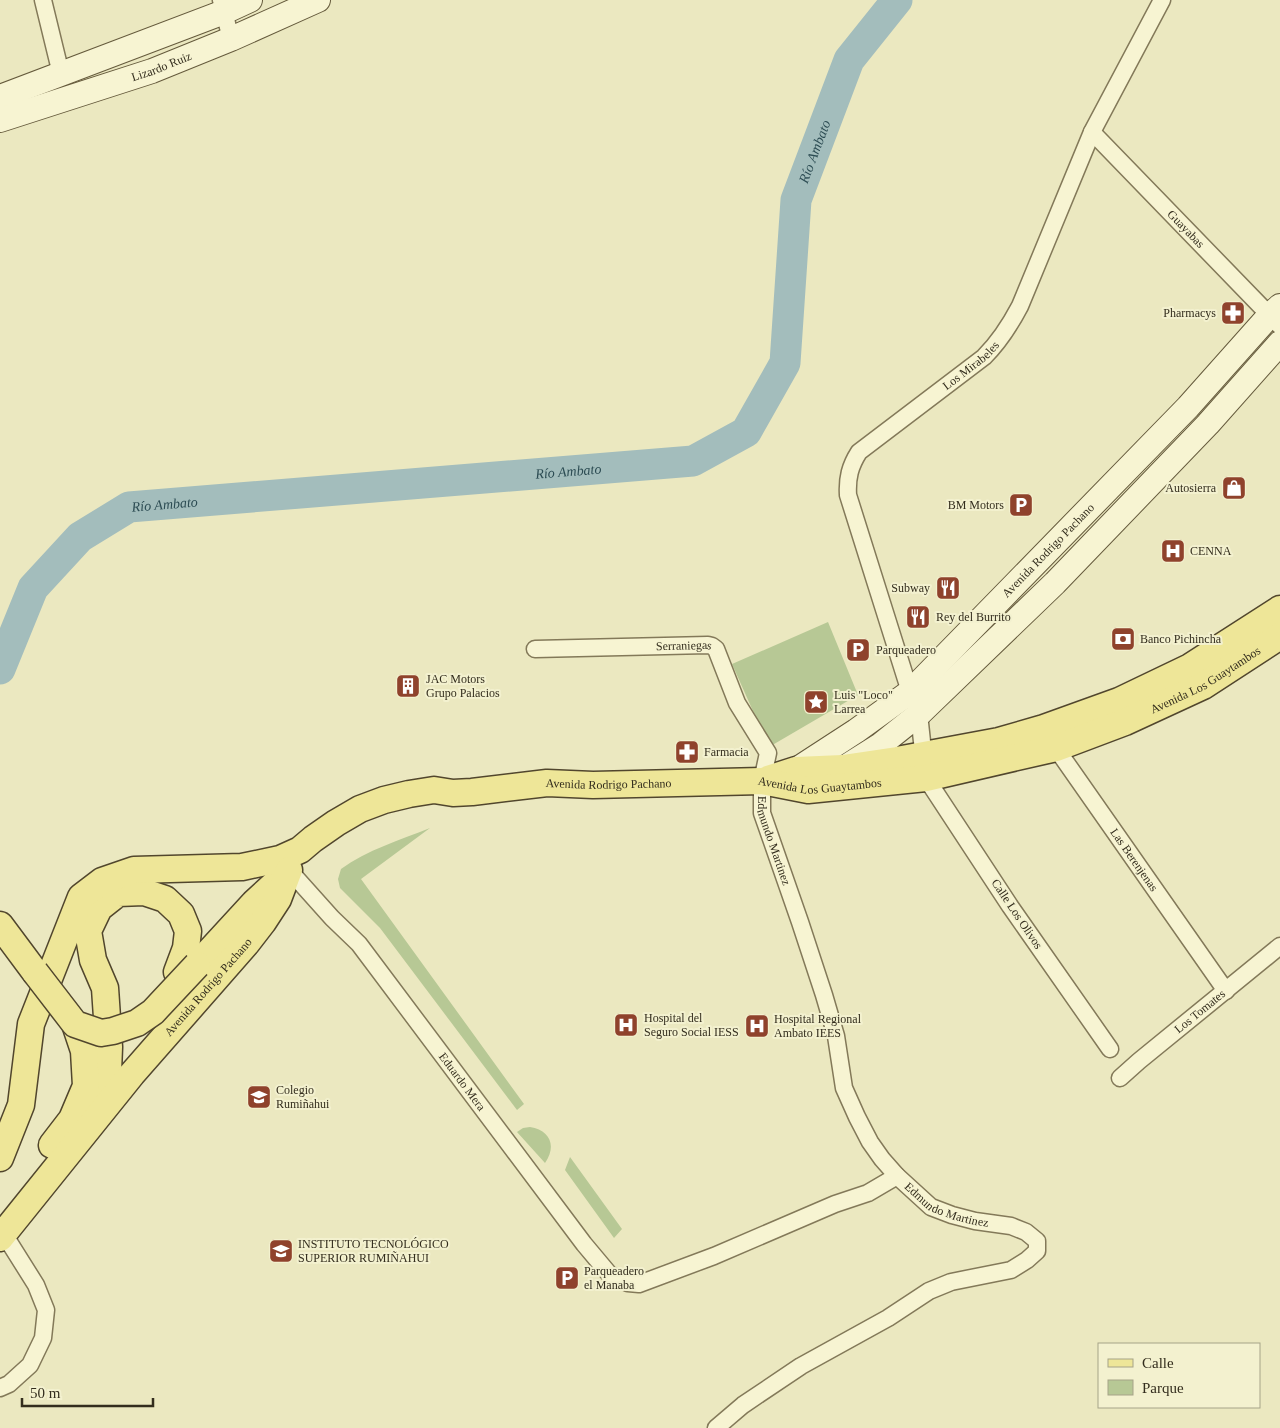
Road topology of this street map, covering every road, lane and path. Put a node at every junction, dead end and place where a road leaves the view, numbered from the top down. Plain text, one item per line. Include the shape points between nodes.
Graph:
1 (43, 0) edge
2 (250, 0) edge
3 (318, 0) edge
4 (1162, 0) edge
5 (222, 6) edge
6 (231, 39) junction
7 (60, 74) junction
8 (0, 97) edge
9 (0, 120) edge
10 (1092, 132) junction
11 (1276, 316) edge
12 (1280, 343) edge
13 (1188, 407) junction
14 (1208, 424) junction
15 (1036, 564) junction
16 (1055, 583) junction
17 (1280, 610) edge
18 (1280, 636) edge
19 (535, 649) dead end
20 (1196, 676) junction
21 (910, 692) junction
22 (919, 714) junction
23 (1050, 738) junction
24 (925, 766) junction
25 (843, 768) junction
26 (802, 780) junction
27 (762, 781) junction
28 (284, 865) junction
29 (0, 925) edge
30 (1280, 946) edge
31 (187, 968) junction
32 (35, 972) junction
33 (1226, 991) junction
34 (76, 1024) junction
35 (1110, 1049) dead end
36 (1120, 1078) dead end
37 (91, 1124) junction
38 (0, 1158) edge
39 (898, 1176) junction
40 (5, 1219) edge
41 (0, 1388) edge
42 (716, 1428) edge

1 - 7 street
2 - 5 main road
3 - 6 main road, Lizardo Ruiz
4 - 10 street, Los Mirabeles
5 - 6 street
5 - 7 main road
6 - 9 main road, Lizardo Ruiz via 152,71
7 - 8 main road
10 - 11 street, Guayabas
10 - 21 street, Los Mirabeles via 1020,306 996,344 984,357 859,452 849,472 848,495
11 - 13 main road, Avenida Rodrigo Pachano
12 - 14 main road, Avenida Rodrigo Pachano
13 - 14 main road
13 - 15 main road, Avenida Rodrigo Pachano
14 - 16 main road, Avenida Rodrigo Pachano
15 - 16 main road
15 - 21 main road, Avenida Rodrigo Pachano
16 - 22 main road, Avenida Rodrigo Pachano
17 - 20 main road, Avenida Los Guaytambos
18 - 20 main road, Avenida Los Guaytambos
19 - 27 street, Serraniegas via 712,646 737,703 768,753
20 - 23 main road, Avenida Los Guaytambos via 1125,722
21 - 22 street, Los Mirabeles
21 - 26 main road, Avenida Rodrigo Pachano via 856,731
22 - 24 street, Los Mirabeles
22 - 25 main road, Avenida Rodrigo Pachano via 879,746
23 - 24 main road, Avenida Los Guaytambos
23 - 33 street, Las Berenjenas
24 - 25 main road, Avenida Los Guaytambos
24 - 26 main road, Avenida Los Guaytambos
24 - 35 street, Calle Los Olivos via 1010,906
25 - 26 main road, Avenida Los Guaytambos
26 - 27 main road, Avenida Los Guaytambos
27 - 28 main road, Avenida Rodrigo Pachano via 547,783 454,793 370,818 308,860
27 - 39 street, Edmundo Martinez via 762,813 824,995 836,1036 844,1088 870,1142
28 - 31 main road via 247,889 222,916
28 - 37 main road, Avenida Rodrigo Pachano via 278,898 263,922
28 - 38 main road via 134,870 102,881 81,897 30,1024 21,1105
28 - 39 street, Eduardo Mera via 359,944 610,1275 639,1284 868,1193
29 - 32 main road
30 - 33 street, Los Tomates
31 - 32 main road, bridge via 132,1017 107,1023 82,1016
31 - 34 main road, bridge via 153,1012 137,1023 101,1033
31 - 37 main road via 188,931 181,914 165,899 144,892 118,893 99,908 88,931 93,960 105,988 109,1064
32 - 34 main road, bridge
33 - 36 street, Los Tomates
34 - 40 main road via 84,1051 86,1086 72,1119
37 - 40 main road, Avenida Rodrigo Pachano
39 - 42 street, Edmundo Martinez via 931,1207 975,1222 1019,1229 1037,1241 1037,1251 1011,1270 951,1282 929,1291 802,1366 743,1404
40 - 41 street via 46,1310 43,1338 30,1365

